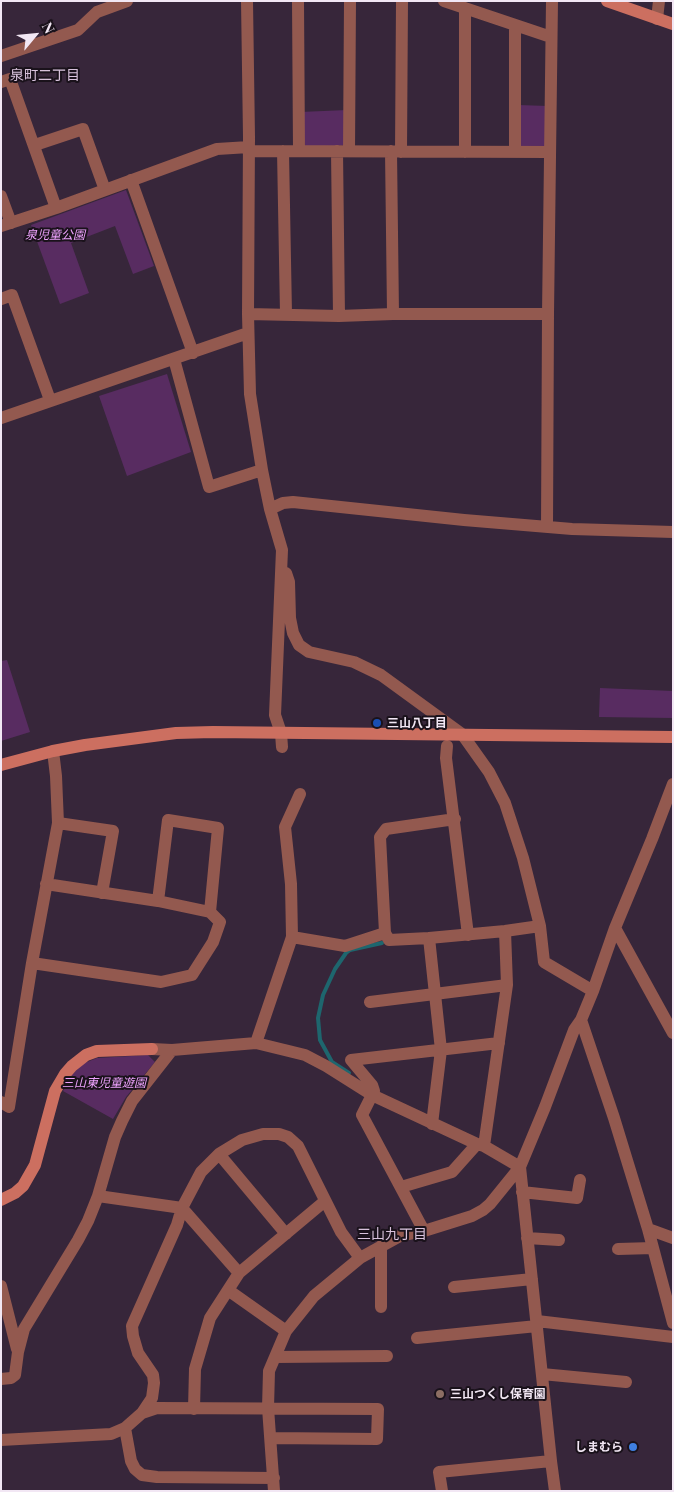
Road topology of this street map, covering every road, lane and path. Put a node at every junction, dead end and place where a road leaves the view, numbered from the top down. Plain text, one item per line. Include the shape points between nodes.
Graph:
1 (127, 1) edge
2 (247, 1) edge
3 (298, 1) edge
4 (350, 1) edge
5 (402, 1) edge
6 (444, 1) edge
7 (552, 1) edge
8 (607, 1) edge
9 (659, 1) edge
10 (465, 8) junction
11 (657, 18) junction
12 (673, 24) edge
13 (516, 25) junction
14 (551, 37) junction
15 (1, 56) edge
16 (1, 82) edge
17 (35, 146) junction
18 (248, 149) junction
19 (283, 151) junction
20 (299, 151) junction
21 (343, 151) junction
22 (396, 152) junction
23 (465, 152) junction
24 (515, 152) junction
25 (550, 152) junction
26 (131, 180) junction
27 (106, 190) junction
28 (1, 196) edge
29 (56, 208) junction
30 (6, 224) edge
31 (1, 299) edge
32 (248, 314) junction
33 (286, 314) junction
34 (393, 314) junction
35 (548, 314) junction
36 (339, 316) junction
37 (248, 333) junction
38 (193, 352) junction
39 (174, 359) junction
40 (50, 400) junction
41 (1, 418) edge
42 (262, 470) junction
43 (270, 509) junction
44 (547, 527) junction
45 (673, 532) edge
46 (282, 564) junction
47 (281, 734) junction
48 (462, 734) junction
49 (673, 737) edge
50 (447, 746) dead end
51 (282, 747) dead end
52 (53, 751) junction
53 (1, 765) edge
54 (673, 784) edge
55 (300, 794) dead end
56 (455, 820) junction
57 (58, 823) junction
58 (46, 884) junction
59 (102, 893) junction
60 (158, 901) junction
61 (210, 912) junction
62 (540, 926) junction
63 (615, 928) junction
64 (505, 931) junction
65 (385, 934) junction
66 (468, 935) junction
67 (292, 937) junction
68 (429, 938) junction
69 (32, 964) junction
70 (507, 985) junction
71 (593, 991) junction
72 (434, 994) junction
73 (370, 1002) dead end
74 (580, 1020) junction
75 (673, 1033) edge
76 (256, 1043) junction
77 (498, 1043) junction
78 (172, 1050) junction
79 (440, 1050) junction
80 (372, 1095) junction
81 (1, 1102) edge
82 (432, 1124) junction
83 (481, 1145) junction
84 (219, 1154) junction
85 (520, 1166) junction
86 (580, 1180) dead end
87 (401, 1187) junction
88 (522, 1192) junction
89 (98, 1196) junction
90 (1, 1200) edge
91 (326, 1201) junction
92 (182, 1208) junction
93 (648, 1229) junction
94 (424, 1231) junction
95 (286, 1234) junction
96 (528, 1238) junction
97 (673, 1238) edge
98 (559, 1240) dead end
99 (381, 1246) junction
100 (653, 1248) junction
101 (618, 1249) dead end
102 (360, 1258) junction
103 (239, 1273) junction
104 (667, 1277) edge
105 (532, 1279) junction
106 (1, 1286) edge
107 (454, 1287) dead end
108 (228, 1290) junction
109 (381, 1307) dead end
110 (537, 1323) junction
111 (673, 1323) edge
112 (286, 1331) junction
113 (673, 1337) edge
114 (416, 1338) dead end
115 (18, 1352) junction
116 (387, 1356) dead end
117 (275, 1357) junction
118 (542, 1374) junction
119 (1, 1379) edge
120 (626, 1382) dead end
121 (268, 1408) junction
122 (194, 1409) junction
123 (142, 1413) junction
124 (126, 1428) junction
125 (271, 1438) junction
126 (1, 1440) edge
127 (551, 1461) junction
128 (157, 1477) junction
129 (274, 1484) edge
130 (158, 1491) edge
131 (442, 1491) edge
132 (555, 1491) edge

1 - 15 street via 97,12 78,30
2 - 18 street
3 - 20 street
4 - 21 street
5 - 22 street
6 - 10 street
7 - 14 street
8 - 11 street
9 - 11 street
10 - 13 street
10 - 23 street
11 - 12 street
13 - 14 street
13 - 24 street
14 - 25 street
16 - 17 street via 10,79
17 - 27 street via 83,129
17 - 29 street
18 - 19 street
18 - 26 street via 216,150
18 - 32 street
19 - 20 street
19 - 33 street
20 - 21 street
21 - 22 street
21 - 36 street
22 - 23 street
22 - 34 street
23 - 24 street
24 - 25 street
25 - 35 street
26 - 27 street
26 - 38 street
27 - 29 street
28 - 30 street
29 - 30 street
31 - 40 street via 12,295
32 - 33 street
32 - 37 street
33 - 36 street
34 - 35 street
34 - 36 street
35 - 44 street
37 - 38 street
37 - 42 street via 250,394
38 - 39 street
39 - 40 street
39 - 42 street via 209,488
40 - 41 street
42 - 43 street
43 - 44 street via 293,502
43 - 46 street via 282,550
44 - 45 street
46 - 47 street via 274,715
46 - 48 street via 289,582 293,633 299,644 309,652 354,662 381,675
47 - 48 street
47 - 51 street
47 - 52 street via 176,733
48 - 49 street
48 - 62 street via 489,772 505,803
50 - 56 street
52 - 53 street
52 - 57 street
54 - 63 street
55 - 67 street via 285,827
56 - 65 street via 386,829 380,837
56 - 66 street
57 - 58 street
57 - 59 street via 113,831
58 - 59 street
58 - 69 street
59 - 60 street
60 - 61 street
60 - 61 street via 168,820 218,828
61 - 69 street via 220,922 213,942 192,975 161,982
62 - 64 street
62 - 71 street via 544,962
63 - 71 street
63 - 75 street
64 - 66 street
64 - 70 street
65 - 67 street via 344,946
65 - 68 street via 388,940
66 - 68 street
67 - 76 street
68 - 72 street
69 - 81 street via 9,1107
70 - 72 street
70 - 77 street
71 - 74 street
72 - 73 street
72 - 79 street
74 - 85 street
74 - 93 street
76 - 78 street
76 - 80 street via 305,1056
77 - 79 street
77 - 83 street
78 - 89 street via 132,1101 115,1136
78 - 90 street via 97,1051 72,1066 55,1091 36,1165 23,1186
79 - 80 street via 351,1060 372,1085
79 - 82 street
80 - 82 street
80 - 87 street via 362,1115
82 - 83 street
83 - 85 street
83 - 87 street via 452,1172
84 - 91 street via 242,1140 263,1134 288,1137 298,1146
84 - 92 street via 201,1172
84 - 95 street
85 - 88 street
85 - 94 street via 483,1210
86 - 88 street via 577,1198
87 - 94 street
88 - 96 street
89 - 92 street
89 - 115 street via 78,1240 24,1329
91 - 95 street
91 - 102 street via 341,1232
92 - 103 street
92 - 123 street via 132,1326 138,1352 153,1375 154,1383 152,1398
93 - 97 street
93 - 100 street
94 - 99 street via 400,1236
95 - 103 street
96 - 98 street
96 - 105 street
99 - 102 street
99 - 109 street
100 - 101 street
100 - 104 street
102 - 112 street via 314,1296
103 - 108 street
104 - 111 street
105 - 107 street
105 - 110 street
106 - 115 street
108 - 112 street
108 - 122 street via 210,1318 195,1369
110 - 113 street
110 - 114 street
110 - 118 street
112 - 117 street
115 - 119 street via 15,1375
116 - 117 street
117 - 121 street via 269,1371
118 - 120 street
118 - 127 street
121 - 122 street
121 - 125 street
121 - 125 street via 378,1409 377,1439
122 - 123 street via 157,1408
123 - 124 street
124 - 126 street via 112,1434
124 - 128 street via 135,1469 142,1475
125 - 129 street
127 - 131 street via 439,1472
127 - 132 street
128 - 129 street
128 - 130 street

